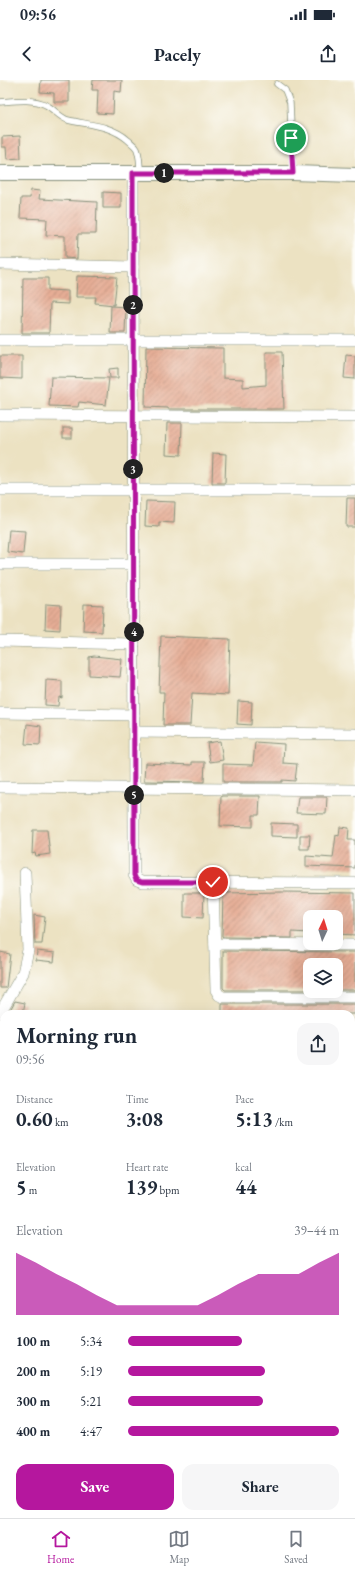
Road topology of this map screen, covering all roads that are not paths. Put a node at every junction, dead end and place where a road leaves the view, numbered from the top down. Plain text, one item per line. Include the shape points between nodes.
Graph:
1 (277, 84) dead end
2 (0, 102) edge
3 (136, 173) junction
4 (293, 173) junction
5 (0, 174) edge
6 (355, 175) edge
7 (0, 264) edge
8 (133, 267) junction
9 (0, 340) edge
10 (133, 340) junction
11 (355, 340) edge
12 (0, 416) edge
13 (133, 416) junction
14 (355, 417) edge
15 (0, 490) edge
16 (133, 490) junction
17 (355, 490) edge
18 (0, 564) edge
19 (134, 564) junction
20 (0, 640) edge
21 (134, 644) junction
22 (0, 713) edge
23 (134, 715) junction
24 (134, 732) junction
25 (355, 734) edge
26 (0, 786) edge
27 (134, 788) junction
28 (355, 790) edge
29 (25, 873) dead end
30 (213, 882) junction
31 (355, 883) edge
32 (215, 944) junction
33 (355, 945) edge
34 (355, 997) edge
35 (2, 1010) edge

1 - 4 lane via 285,90 290,103
2 - 3 lane via 37,102 46,105 67,120 97,124 112,130 136,147 139,155
3 - 4 street
3 - 5 street
3 - 8 street
4 - 6 street
7 - 8 street
8 - 10 street
9 - 10 street
10 - 11 street
10 - 13 street
12 - 13 street
13 - 14 street
13 - 16 street
15 - 16 street
16 - 17 street
16 - 19 street
18 - 19 street
19 - 21 street
20 - 21 street
21 - 23 street
22 - 23 street
23 - 24 street
24 - 25 street
24 - 27 street
26 - 27 street
27 - 28 street
27 - 30 street via 136,880
29 - 35 street via 28,950 23,973
30 - 31 street
30 - 32 street
32 - 33 street
32 - 34 street via 216,990 223,997

